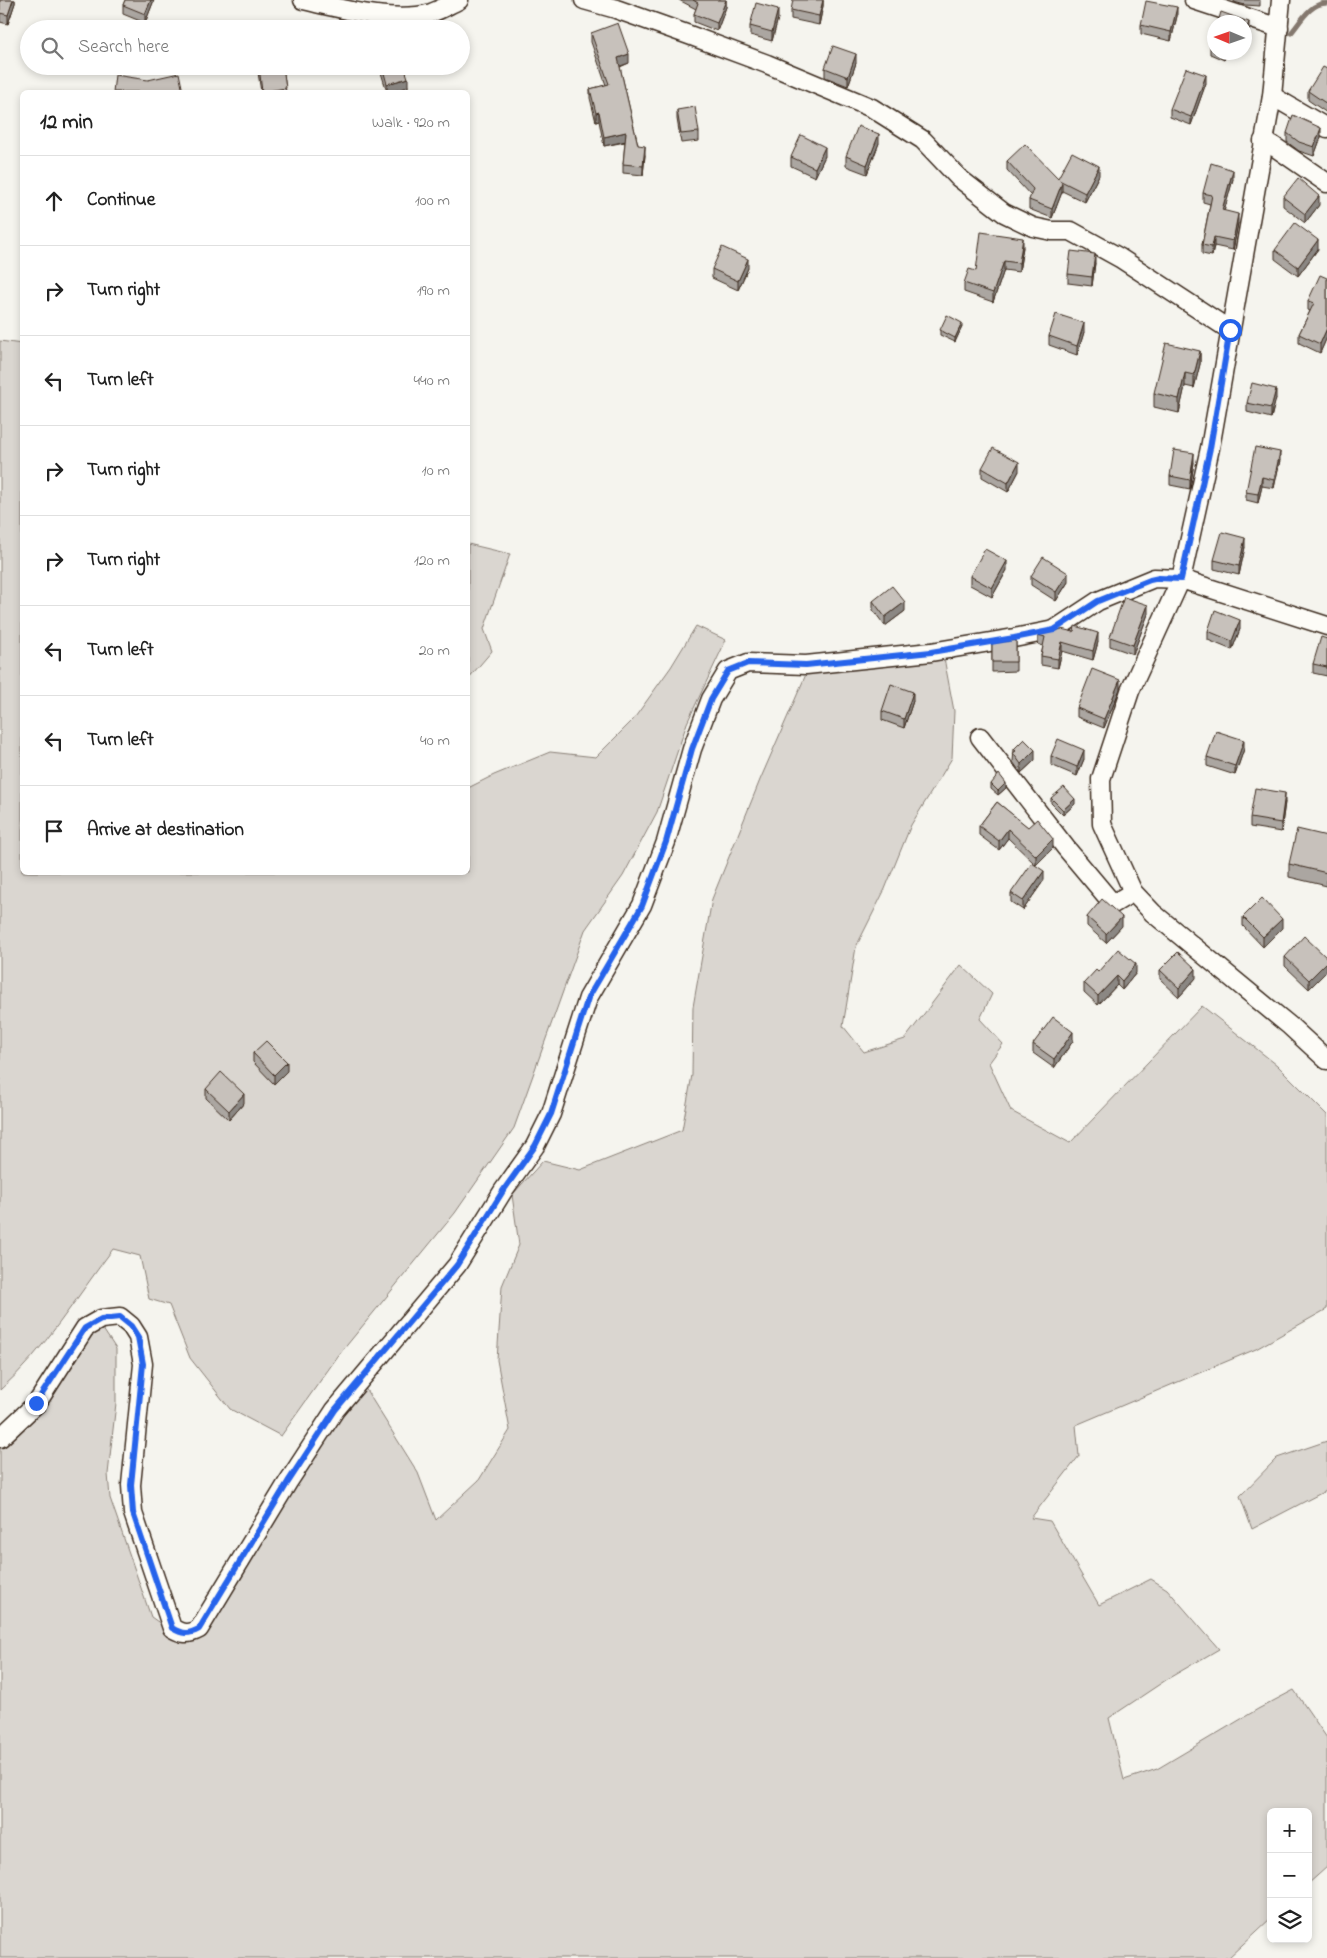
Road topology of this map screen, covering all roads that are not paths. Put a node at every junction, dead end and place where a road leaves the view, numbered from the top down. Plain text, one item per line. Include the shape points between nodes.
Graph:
1 (303, 0) edge
2 (459, 0) edge
3 (584, 0) edge
4 (1194, 0) edge
5 (1280, 0) edge
6 (1279, 28) junction
7 (1272, 96) junction
8 (1327, 128) edge
9 (1263, 141) junction
10 (1327, 183) edge
11 (1230, 330) junction
12 (1181, 579) junction
13 (1327, 626) edge
14 (980, 737) dead end
15 (1133, 892) junction
16 (1327, 1060) edge
17 (0, 1438) edge

1 - 2 street via 397,17 430,13
3 - 11 street via 616,8 767,64 872,108 923,140 959,178 1004,213 1033,227 1071,231 1120,258
4 - 6 street
5 - 6 street
6 - 7 street
7 - 8 street
7 - 9 street
9 - 10 street
9 - 11 street
11 - 12 street via 1210,448
12 - 13 street
12 - 15 street via 1130,691 1101,779 1102,824
12 - 17 street via 1150,580 1098,601 1054,630 931,652 806,665 748,663 728,671 711,699 692,749 666,842 642,906 588,998 551,1114 535,1146 457,1265 335,1410 199,1629 190,1634 172,1628 133,1513 131,1485 143,1364 138,1337 131,1326 120,1317 101,1319 85,1328 36,1403
14 - 15 street via 1113,904
15 - 16 street via 1153,913

